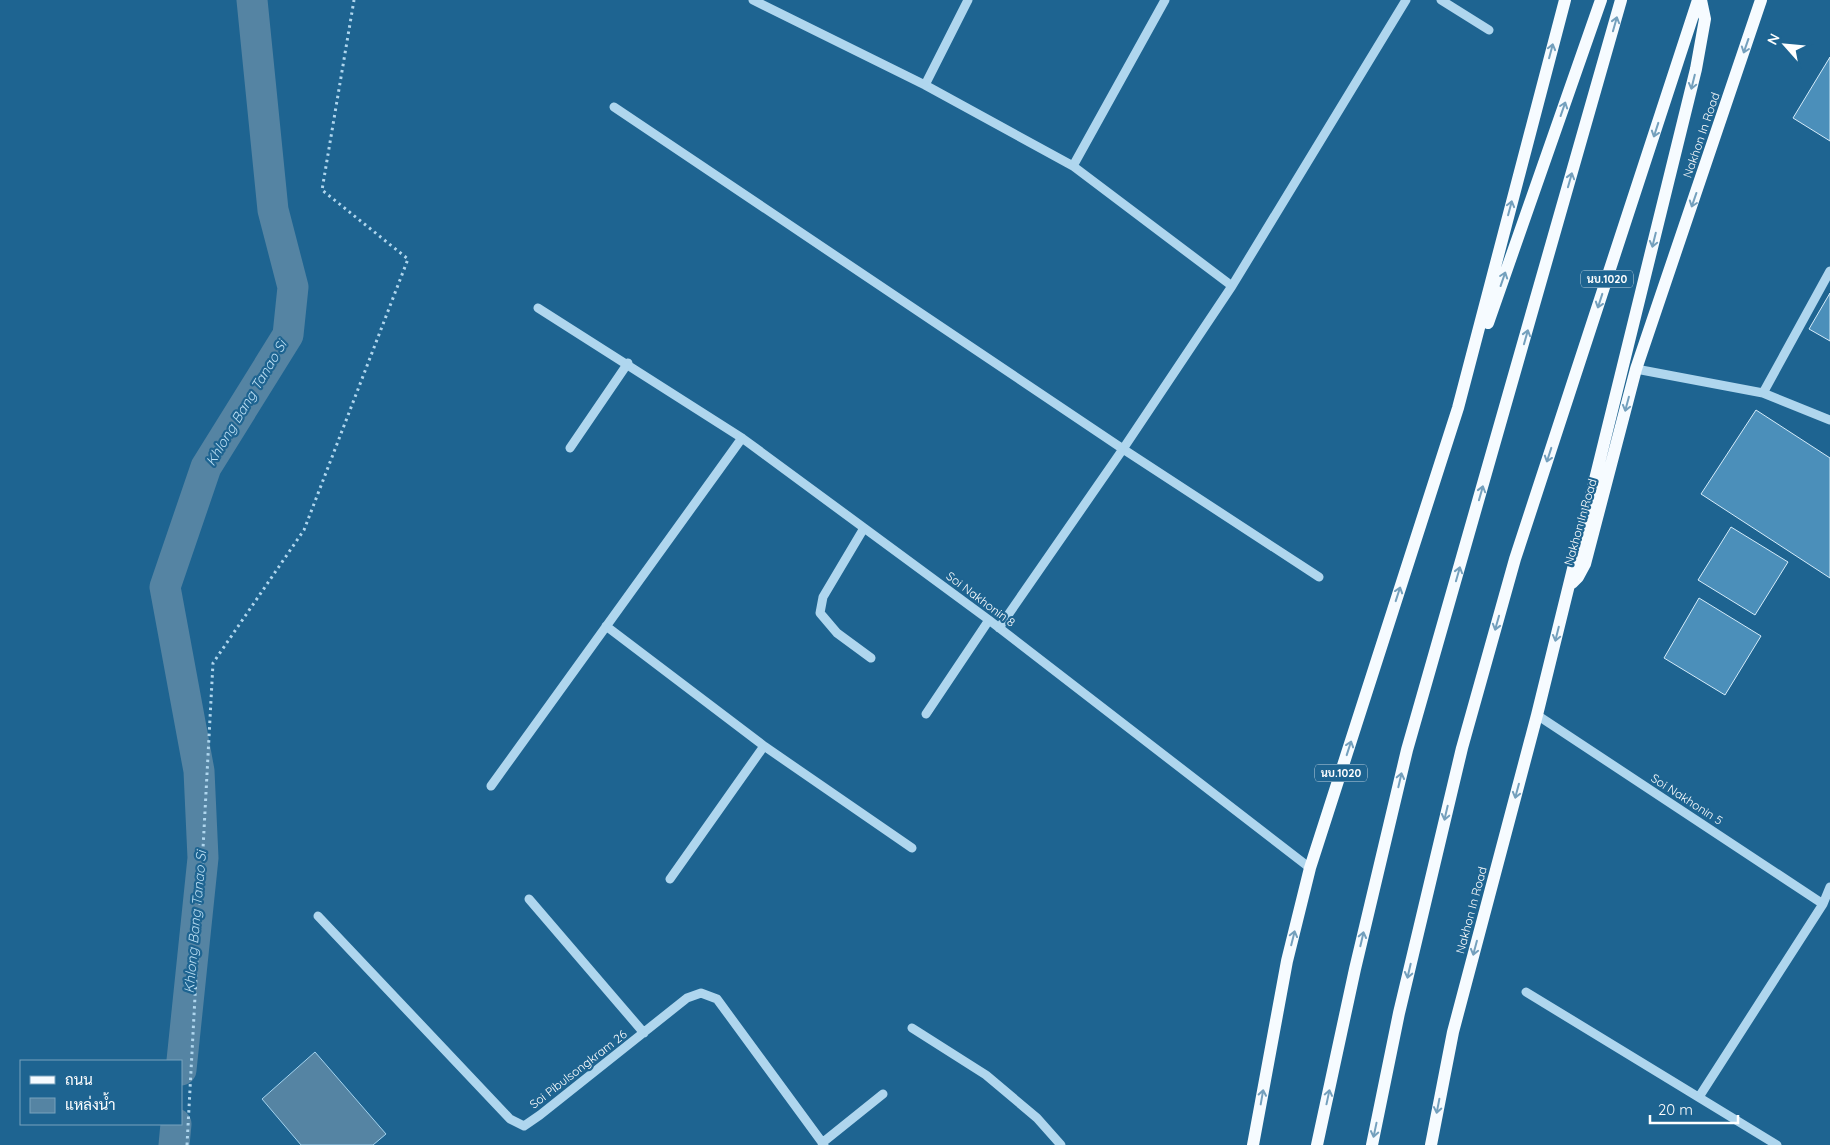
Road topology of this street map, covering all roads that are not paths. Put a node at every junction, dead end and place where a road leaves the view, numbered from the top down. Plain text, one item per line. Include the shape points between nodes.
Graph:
1 (753, 0) edge
2 (968, 0) edge
3 (1165, 0) edge
4 (1441, 0) edge
5 (1565, 0) edge
6 (1601, 0) edge
7 (1621, 0) edge
8 (1700, 0) edge
9 (1762, 0) edge
10 (1402, 2) edge
11 (1489, 30) dead end
12 (925, 85) junction
13 (614, 107) dead end
14 (1073, 166) junction
15 (1830, 271) edge
16 (1232, 286) junction
17 (538, 308) dead end
18 (628, 364) junction
19 (1636, 370) junction
20 (1763, 393) junction
21 (1458, 408) junction
22 (1830, 420) edge
23 (742, 438) junction
24 (570, 448) dead end
25 (1123, 450) junction
26 (864, 528) junction
27 (1319, 577) dead end
28 (1569, 586) junction
29 (989, 620) junction
30 (606, 626) junction
31 (999, 628) junction
32 (871, 658) dead end
33 (926, 714) dead end
34 (1537, 715) junction
35 (764, 746) junction
36 (491, 786) dead end
37 (912, 848) dead end
38 (1310, 868) junction
39 (670, 879) dead end
40 (1830, 887) edge
41 (529, 898) dead end
42 (1823, 904) junction
43 (318, 916) dead end
44 (1526, 992) dead end
45 (912, 1028) dead end
46 (644, 1033) junction
47 (883, 1094) dead end
48 (1699, 1097) junction
49 (823, 1144) edge
50 (1061, 1145) edge
51 (1253, 1145) edge
52 (1317, 1145) edge
53 (1372, 1145) edge
54 (1431, 1145) edge
55 (1777, 1145) edge

1 - 12 street
2 - 12 street
3 - 14 street
4 - 11 street
21 -> 5 main road, นบ.1020
21 -> 6 main road
52 -> 7 main road via 1407,750
8 -> 28 main road via 1705,19 1696,69
8 -> 53 main road, นบ.1020 via 1516,559 1462,748 1399,1013
9 -> 19 main road, Nakhon In Road
10 - 16 street
12 - 14 street
13 - 25 street
14 - 16 street
15 - 20 street
16 - 25 street
17 - 18 street, Soi Nakhonin 8
18 - 23 street, Soi Nakhonin 8
18 - 24 street
19 - 20 street
19 -> 28 main road, Nakhon In Road via 1585,564
20 - 22 street
38 -> 21 main road, นบ.1020
23 - 26 street, Soi Nakhonin 8
23 - 30 street
25 - 27 street
25 - 31 street
26 - 29 street, Soi Nakhonin 8
26 - 32 street via 823,597 820,614 836,633
28 -> 34 main road, Nakhon In Road
29 - 31 street, Soi Nakhonin 8
29 - 33 street
30 - 35 street
30 - 36 street
31 - 38 street, Soi Nakhonin 8
34 - 42 street, Soi Nakhonin 5
34 -> 54 main road, Nakhon In Road via 1453,1032
35 - 37 street
35 - 39 street
51 -> 38 main road, นบ.1020 via 1287,961
40 - 42 street
41 - 46 street
42 - 48 street
43 - 46 street, Soi Pibulsongkram 26 via 510,1120 524,1126
44 - 48 street
45 - 50 street via 986,1075 1037,1118
46 - 49 street, Soi Pibulsongkram 26 via 687,998 701,993 717,999
47 - 49 street
48 - 55 street

